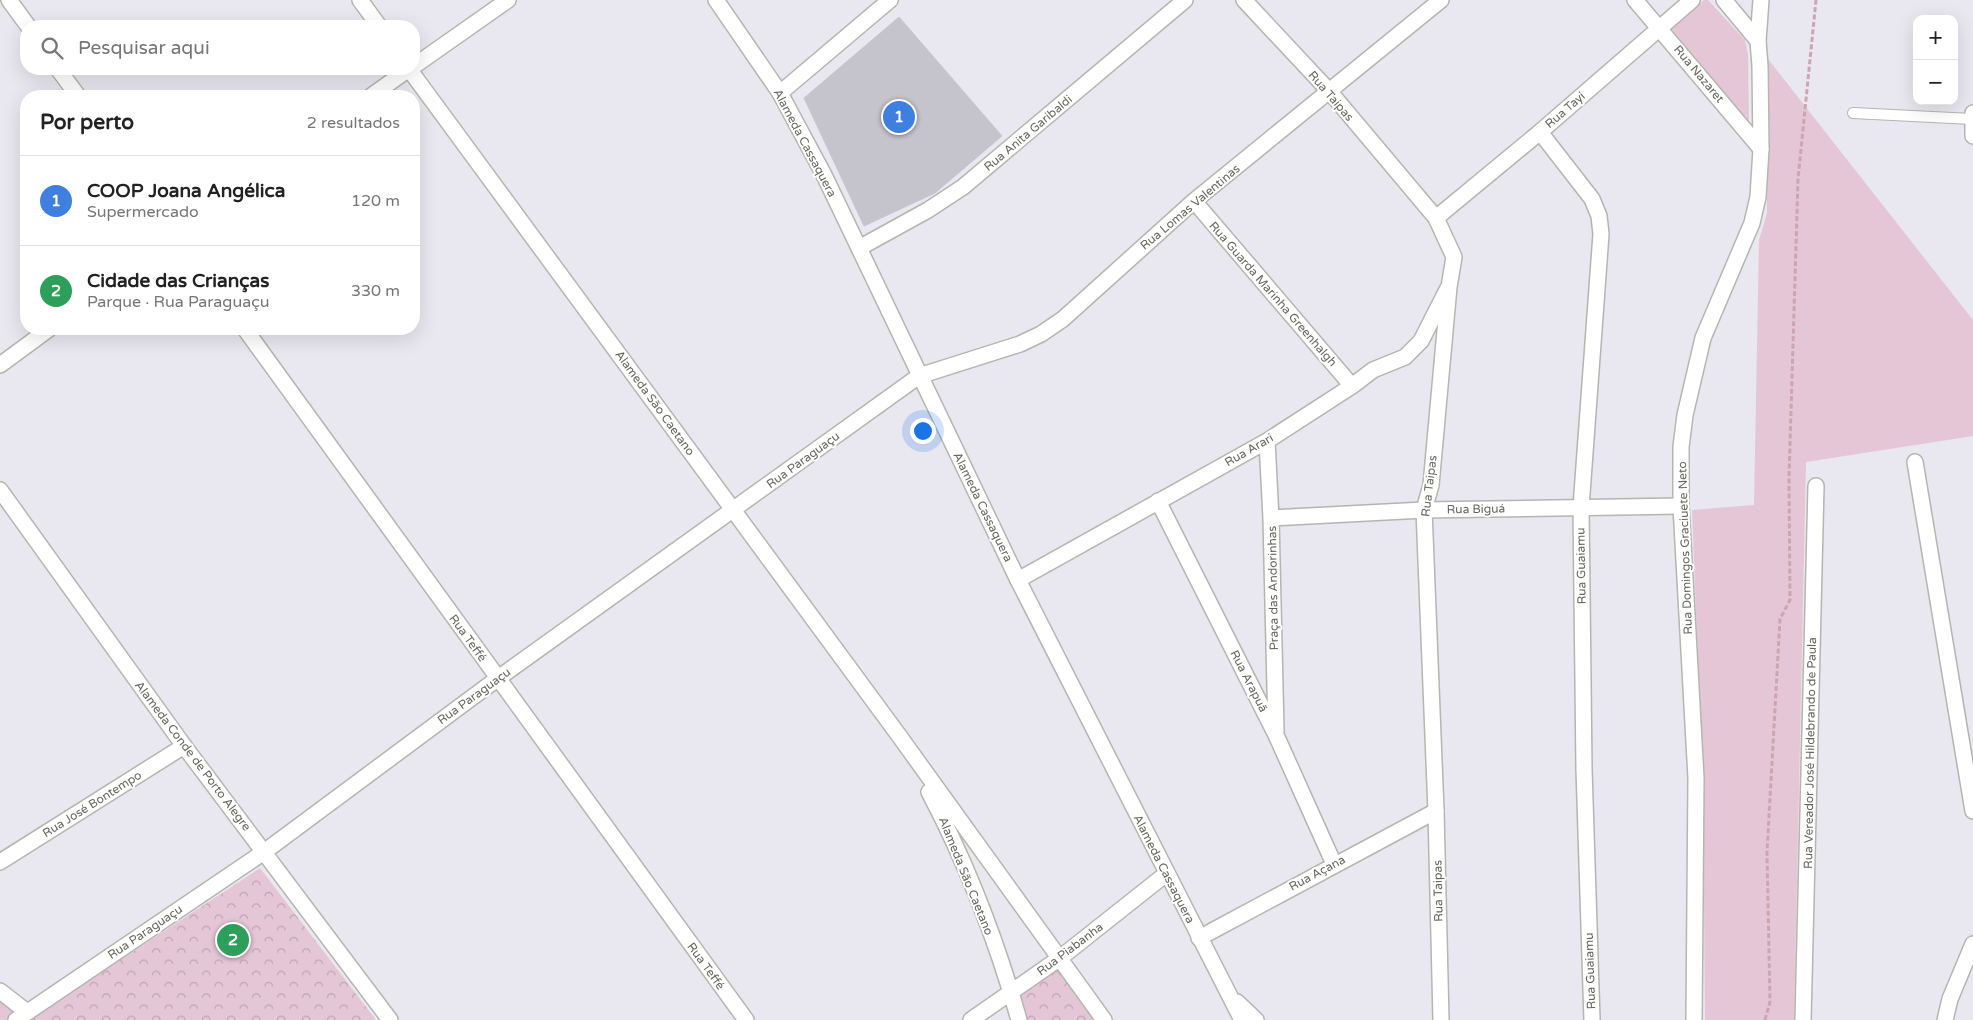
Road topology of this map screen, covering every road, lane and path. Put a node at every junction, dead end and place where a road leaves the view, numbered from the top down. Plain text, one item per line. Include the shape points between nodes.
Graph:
1 (9, 0) edge
2 (360, 0) edge
3 (508, 0) edge
4 (716, 0) edge
5 (890, 0) edge
6 (1185, 0) edge
7 (1244, 0) edge
8 (1441, 0) edge
9 (1635, 0) edge
10 (1692, 0) edge
11 (1724, 0) edge
12 (1761, 0) edge
13 (1816, 0) edge
14 (24, 20) edge
15 (375, 20) edge
16 (1661, 29) junction
17 (1758, 41) junction
18 (420, 62) edge
19 (62, 75) edge
20 (401, 75) edge
21 (413, 75) edge
22 (74, 90) edge
23 (379, 90) edge
24 (1330, 92) junction
25 (780, 93) junction
26 (1853, 113) dead end
27 (1973, 113) edge
28 (1972, 120) edge
29 (1540, 132) junction
30 (1973, 136) edge
31 (1761, 149) junction
32 (1194, 201) junction
33 (1436, 218) junction
34 (859, 248) junction
35 (1449, 287) junction
36 (41, 335) edge
37 (249, 335) edge
38 (0, 365) edge
39 (919, 376) junction
40 (1352, 386) junction
41 (1267, 440) junction
42 (1914, 462) dead end
43 (1816, 486) dead end
44 (0, 490) edge
45 (1158, 501) junction
46 (1681, 506) junction
47 (1581, 507) junction
48 (1424, 510) junction
49 (734, 511) junction
50 (1271, 518) junction
51 (1018, 580) junction
52 (498, 679) junction
53 (1276, 735) junction
54 (900, 737) junction
55 (184, 746) junction
56 (1436, 811) junction
57 (1973, 811) edge
58 (264, 852) junction
59 (0, 862) edge
60 (1334, 864) junction
61 (1166, 874) junction
62 (1199, 938) junction
63 (1973, 944) edge
64 (1060, 958) junction
65 (0, 991) edge
66 (1011, 992) junction
67 (1228, 994) junction
68 (22, 1016) edge
69 (390, 1020) edge
70 (746, 1020) edge
71 (971, 1020) edge
72 (1019, 1020) edge
73 (1104, 1020) edge
74 (1242, 1020) edge
75 (1256, 1020) edge
76 (1441, 1020) edge
77 (1592, 1020) edge
78 (1694, 1020) edge
79 (1765, 1020) edge
80 (1803, 1020) edge
81 (1945, 1020) edge

1 - 14 street
2 - 15 street
3 - 18 street
4 - 25 street, Alameda Cassaquera
5 - 25 street
6 - 34 street, Rua Anita Garibaldi via 963,187
7 - 24 street, Rua Taipas
8 - 24 street, Rua Lomas Valentinas
9 - 16 street, Rua Nazaret
10 - 16 street, Rua Tayi
11 - 17 street
12 - 17 street, Rua Domingos Graciuete Neto
13 - 79 path via 1798,179 1789,478 1790,600 1780,619 1778,638 1767,852 1770,1002
16 - 29 street, Rua Tayi
16 - 31 street, Rua Nazaret
17 - 31 street, Rua Domingos Graciuete Neto
19 - 22 street
20 - 23 street
21 - 49 street, Alameda São Caetano
24 - 32 street, Rua Lomas Valentinas
24 - 33 street, Rua Taipas
25 - 34 street, Alameda Cassaquera
26 - 28 lane
27 - 28 street
28 - 30 street
29 - 33 street, Rua Tayi
29 - 47 street, Rua Guaiamu via 1592,199 1601,234
31 - 46 street, Rua Domingos Graciuete Neto via 1758,197 1752,223 1709,322 1684,415
32 - 39 street, Rua Lomas Valentinas via 1063,319 1041,334 1020,344
32 - 40 street, Rua Guarda Marinha Greenhalgh
33 - 35 street, Rua Taipas via 1454,258
34 - 39 street, Alameda Cassaquera
35 - 40 street, Rua Arari via 1421,341 1405,357 1373,370
35 - 48 street, Rua Taipas via 1431,485
36 - 38 street
37 - 52 street, Rua Teffé
39 - 49 street, Rua Paraguaçu
39 - 51 street, Alameda Cassaquera
40 - 41 street, Rua Arari
41 - 45 street, Rua Arari
41 - 50 street, Praça das Andorinhas
42 - 57 street
43 - 80 street, Rua Vereador José Hildebrando de Paula
44 - 55 street, Alameda Conde de Porto Alegre
45 - 51 street, Rua Arari
45 - 53 street, Rua Arapuã
46 - 47 street, Rua Biguá
46 - 78 street, Rua Domingos Graciuete Neto via 1696,778
47 - 48 street, Rua Biguá
47 - 77 street, Rua Guaiamu via 1584,769
48 - 50 street, Rua Biguá
48 - 56 street, Rua Taipas
49 - 52 street, Rua Paraguaçu
49 - 54 street, Alameda São Caetano
50 - 53 street, Praça das Andorinhas
51 - 61 street, Alameda Cassaquera
52 - 58 street, Rua Paraguaçu
52 - 70 street, Rua Teffé
53 - 60 street, Rua Arapuã
54 - 64 street, Alameda São Caetano
54 - 66 street, Alameda São Caetano via 959,855
55 - 58 street, Alameda Conde de Porto Alegre
55 - 59 street, Rua José Bontempo
56 - 60 street, Rua Açana
56 - 76 street, Rua Taipas
58 - 68 street, Rua Paraguaçu
58 - 69 street, Alameda Conde de Porto Alegre
60 - 62 street, Rua Açana
61 - 62 street, Alameda Cassaquera
61 - 64 street, Rua Piabanha
62 - 67 street, Alameda Cassaquera
63 - 81 street via 1950,999
64 - 66 street, Rua Piabanha
64 - 73 street, Alameda São Caetano
65 - 68 street, Rua Paraguaçu
66 - 71 street, Rua Piabanha
66 - 72 street, Alameda São Caetano
67 - 74 street, Alameda Cassaquera
67 - 75 street

